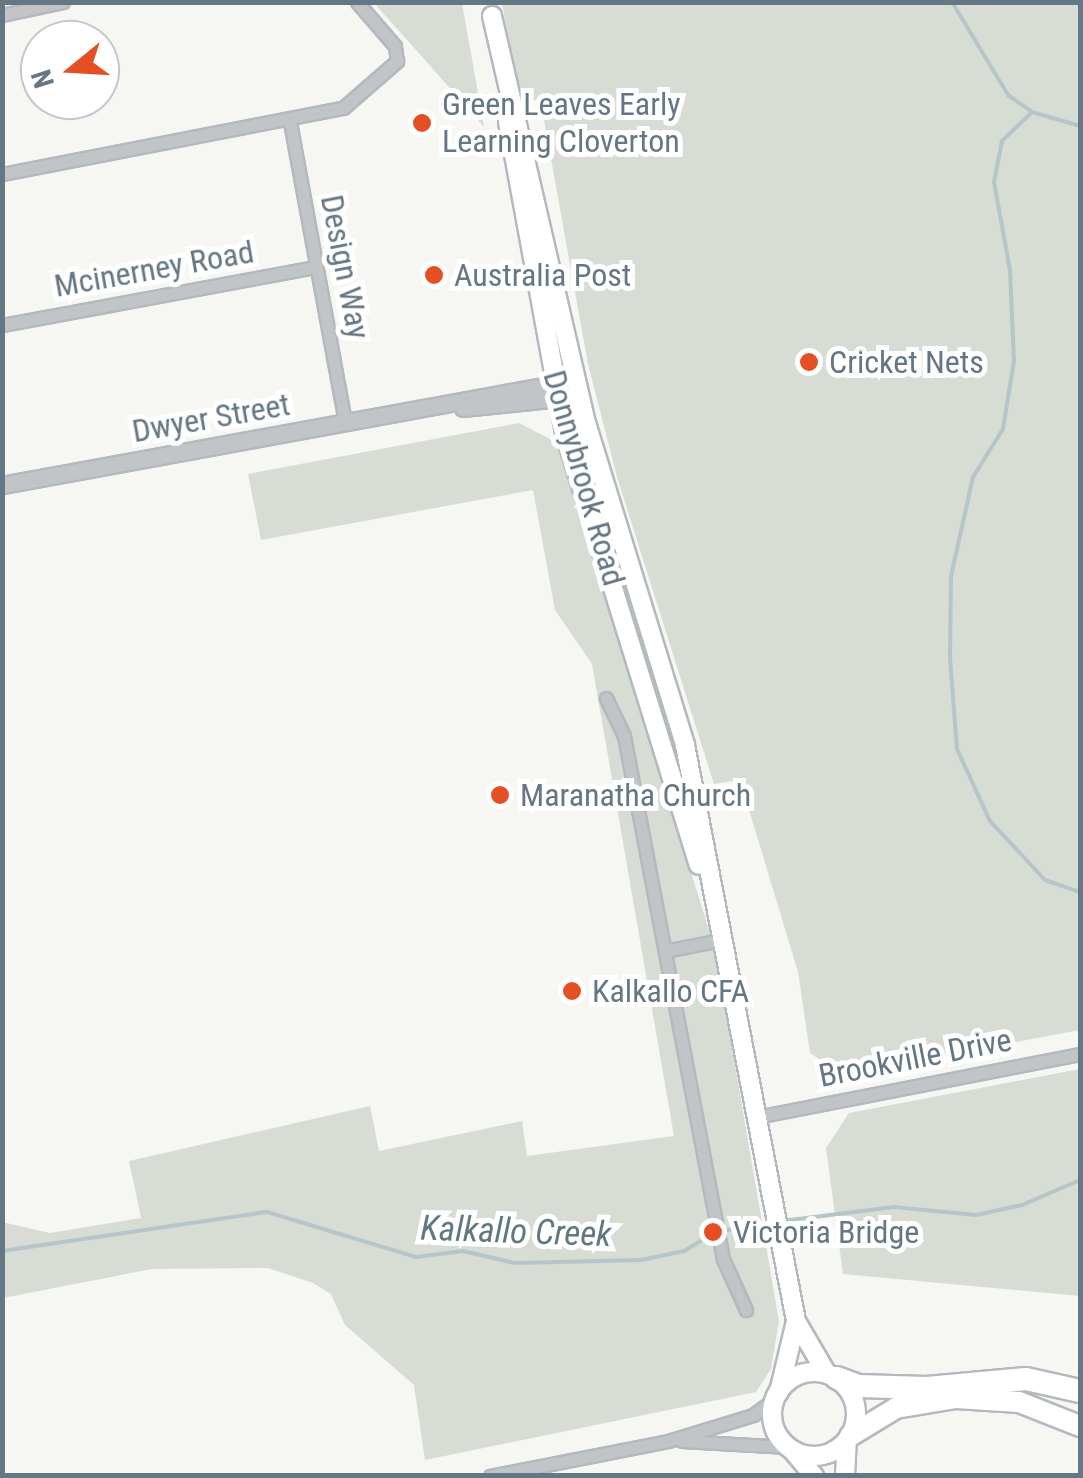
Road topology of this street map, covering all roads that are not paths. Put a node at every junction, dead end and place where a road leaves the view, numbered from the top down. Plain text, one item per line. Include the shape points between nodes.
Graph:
1 (63, 2) edge
2 (357, 2) edge
3 (491, 9) edge
4 (2, 15) edge
5 (290, 122) junction
6 (2, 174) edge
7 (316, 267) junction
8 (2, 325) edge
9 (556, 392) junction
10 (579, 395) junction
11 (346, 423) junction
12 (2, 486) edge
13 (606, 698) dead end
14 (724, 934) junction
15 (665, 950) junction
16 (1080, 1054) edge
17 (761, 1116) junction
18 (746, 1310) dead end
19 (796, 1320) junction
20 (832, 1376) junction
21 (1080, 1390) edge
22 (778, 1395) junction
23 (1080, 1426) edge
24 (848, 1439) junction
25 (668, 1441) junction
26 (791, 1448) junction
27 (490, 1476) edge
28 (814, 1476) edge
29 (845, 1476) edge

1 - 4 street
2 - 5 street via 394,46 393,67 351,103
3 - 9 main road, Donnybrook Road
3 - 10 main road, Donnybrook Road
5 - 6 street
5 - 7 street, Design Way
7 - 8 street, Mcinerney Road
7 - 11 street, Design Way
9 - 10 street, Dwyer Street
9 - 11 street, Dwyer Street
9 - 14 main road, Donnybrook Road via 580,490
10 - 14 main road, Donnybrook Road via 685,746
11 - 12 street, Dwyer Street
13 - 15 street via 624,736
14 - 15 street
14 - 17 main road, Donnybrook Road
15 - 18 street via 721,1248
16 - 17 street, Brookville Drive
17 - 19 main road, Donnybrook Road
19 - 20 main road, Donnybrook Road
19 - 22 main road, Donnybrook Road
20 - 21 highway via 858,1386 1026,1379
20 - 22 main road via 800,1375
20 - 24 main road via 856,1411
22 - 25 street via 752,1415
22 - 26 main road via 773,1419
23 - 24 highway via 1019,1402 956,1398 896,1408
24 - 26 main road via 816,1456
24 - 29 main road
25 - 26 street
25 - 27 street
26 - 28 main road

